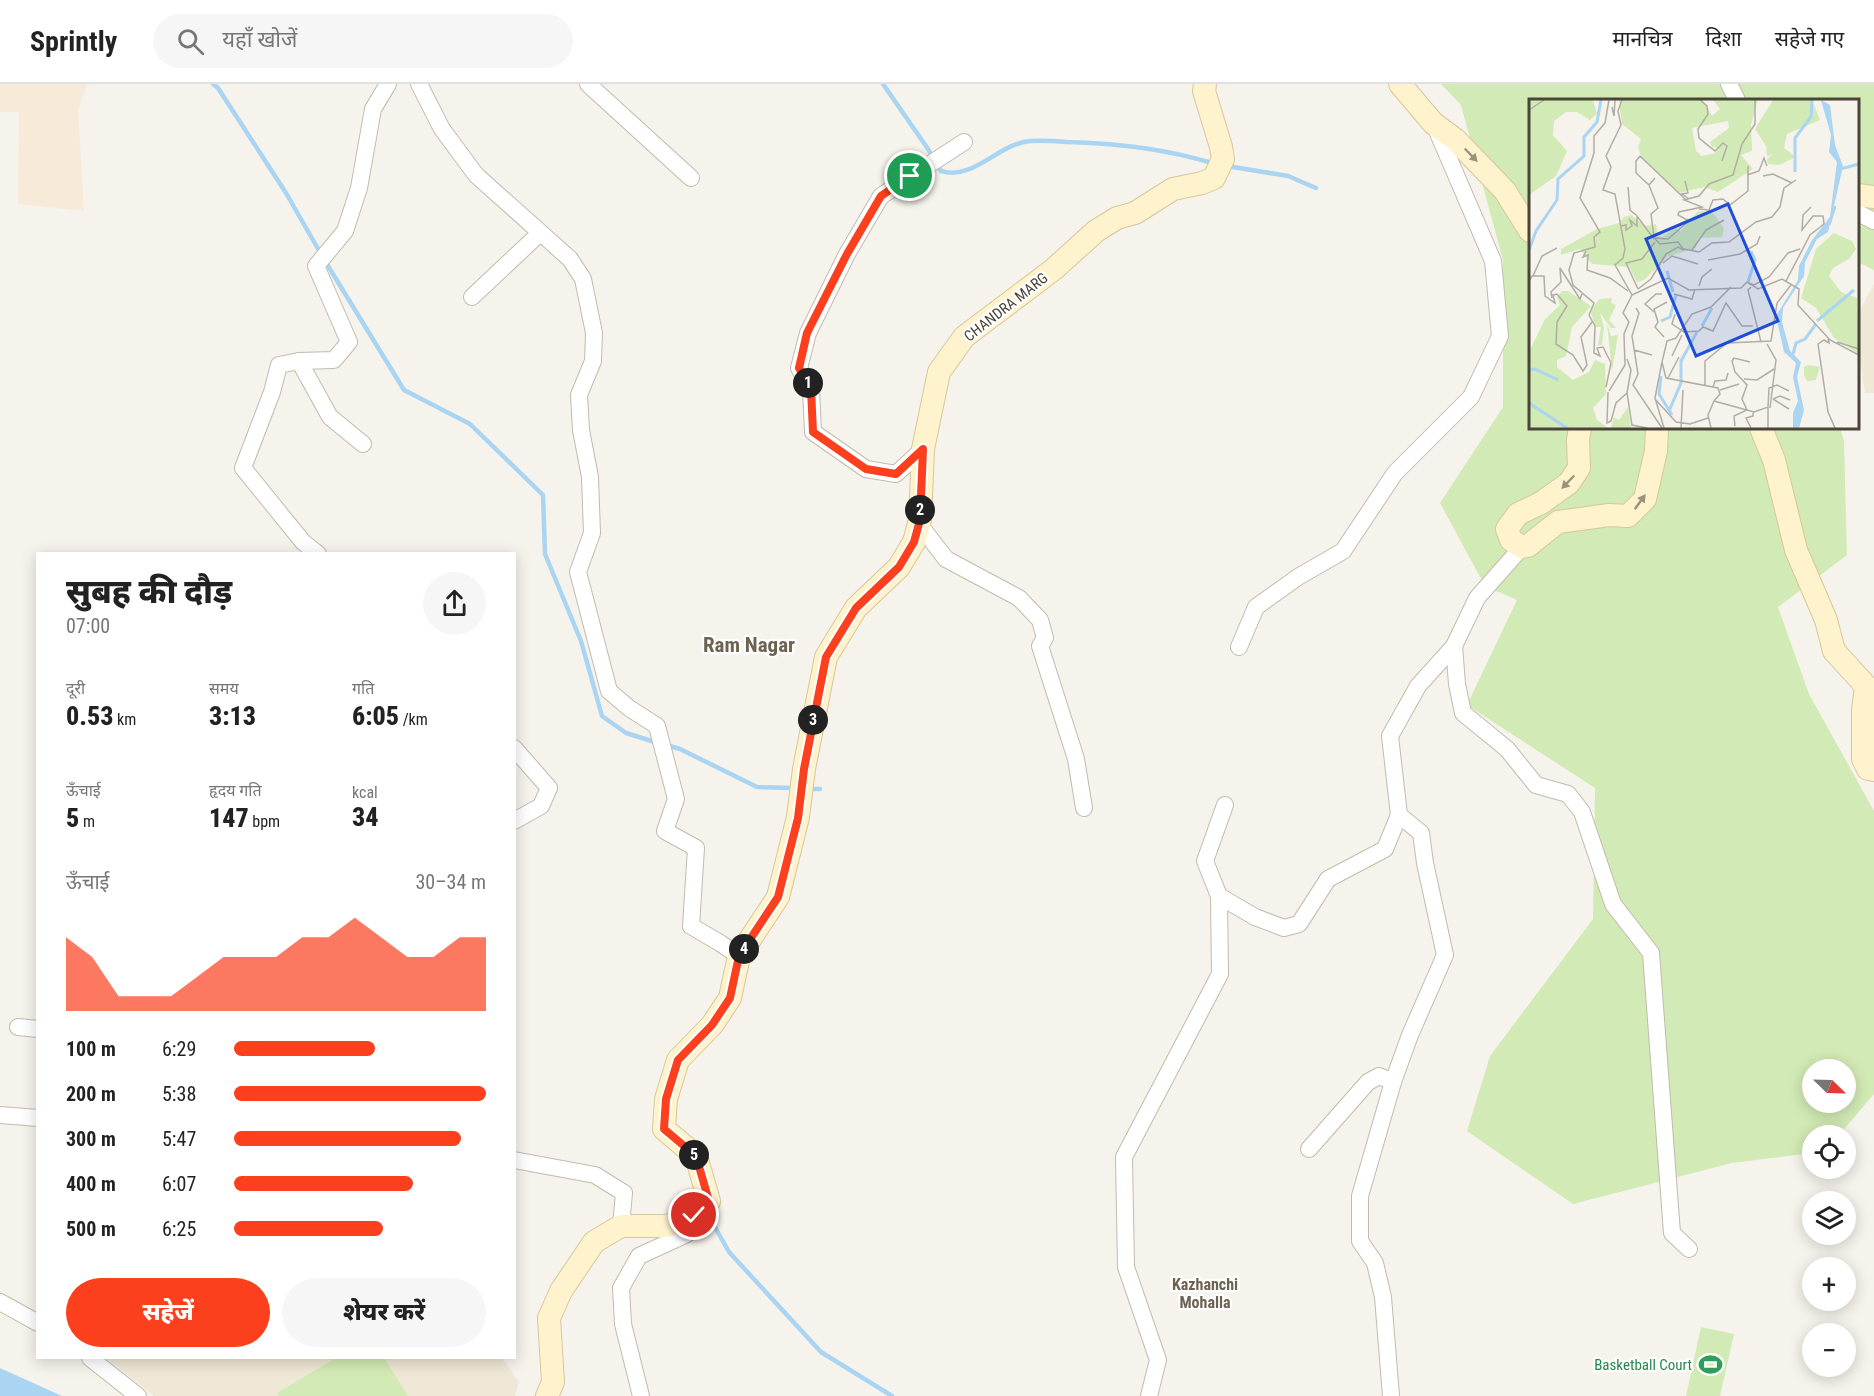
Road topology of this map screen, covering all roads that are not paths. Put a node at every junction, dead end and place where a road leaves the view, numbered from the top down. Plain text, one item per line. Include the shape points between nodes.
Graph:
1 (388, 84) edge
2 (419, 84) edge
3 (588, 84) edge
4 (1205, 84) edge
5 (1400, 84) edge
6 (1729, 84) edge
7 (1736, 99) edge
8 (1433, 123) junction
9 (964, 142) dead end
10 (691, 178) dead end
11 (1859, 195) edge
12 (1874, 197) edge
13 (1859, 214) edge
14 (1874, 221) edge
15 (1529, 229) edge
16 (540, 233) junction
17 (472, 297) dead end
18 (299, 362) junction
19 (1580, 429) edge
20 (1657, 429) edge
21 (1761, 429) edge
22 (363, 444) dead end
23 (923, 449) junction
24 (919, 524) junction
25 (1522, 547) junction
26 (316, 552) edge
27 (1239, 646) dead end
28 (1454, 646) junction
29 (516, 750) edge
30 (1874, 770) edge
31 (1225, 805) dead end
32 (1084, 808) dead end
33 (1399, 815) junction
34 (516, 820) edge
35 (1219, 896) junction
36 (739, 956) junction
37 (18, 1027) dead end
38 (36, 1029) edge
39 (1393, 1082) junction
40 (0, 1115) edge
41 (36, 1118) edge
42 (1309, 1149) dead end
43 (516, 1160) edge
44 (694, 1215) junction
45 (621, 1226) junction
46 (1689, 1249) dead end
47 (0, 1302) edge
48 (36, 1322) edge
49 (91, 1359) edge
50 (138, 1396) edge
51 (547, 1396) edge
52 (640, 1396) edge
53 (1149, 1396) edge
54 (1391, 1396) edge

1 - 18 street via 373,109 359,188 345,231 316,266 349,342 334,360
2 - 16 street via 442,129 476,175
3 - 10 street
4 - 23 street, CHANDRA MARG via 1221,147 1218,169 1202,183 1173,189 1096,231 1054,269 964,337 939,372
5 - 8 street
6 - 7 street
8 -> 15 street via 1456,140 1505,191
8 - 27 street via 1493,261 1500,336 1471,397 1395,473 1343,551 1256,607
9 - 23 street via 881,196 807,333 799,368 811,389 813,432 866,469 896,474
11 - 12 street
13 - 14 street
16 - 17 street
16 - 36 street via 570,259 583,279 594,333 593,361 579,395 590,477 592,533 578,572 609,691 657,726 676,799 664,831 696,848 691,926
18 - 22 street via 330,417
18 - 26 street via 279,365 243,468
19 -> 25 street via 1579,468 1569,483 1518,514 1508,530 1511,540
25 -> 20 street via 1558,522 1628,516 1645,499
21 - 30 street via 1774,460 1796,550 1826,620 1834,651 1866,686 1863,759 1868,769
23 - 24 street, CHANDRA MARG
24 - 32 street via 946,559 1019,598 1040,620 1046,638 1040,646 1076,759
24 - 36 street, CHANDRA MARG via 914,542 899,567 856,608 826,657 798,818 778,897
25 - 28 street via 1477,598
28 - 33 street via 1418,686 1390,736
28 - 46 street via 1463,713 1507,749 1536,785 1568,794 1582,812 1613,904 1651,953 1672,1233
29 - 34 street via 549,788 541,806
31 - 35 street via 1205,861
33 - 35 street via 1385,849 1328,879 1299,924 1284,928
33 - 39 street via 1421,833 1445,955
35 - 53 street via 1220,974 1124,1157 1126,1267 1158,1360
36 - 44 street via 730,998 712,1025 678,1060 666,1099 664,1129 696,1156 709,1201
37 - 38 street
39 - 42 street via 1379,1076 1368,1082
39 - 54 street via 1360,1196 1360,1241 1375,1263 1383,1296
40 - 41 street
43 - 45 street via 595,1174 624,1193
44 - 45 street via 667,1226
44 - 52 street via 687,1234 639,1256 621,1288 623,1324
45 - 51 street via 594,1242 561,1291 549,1318 552,1382
47 - 48 street
49 - 50 street

